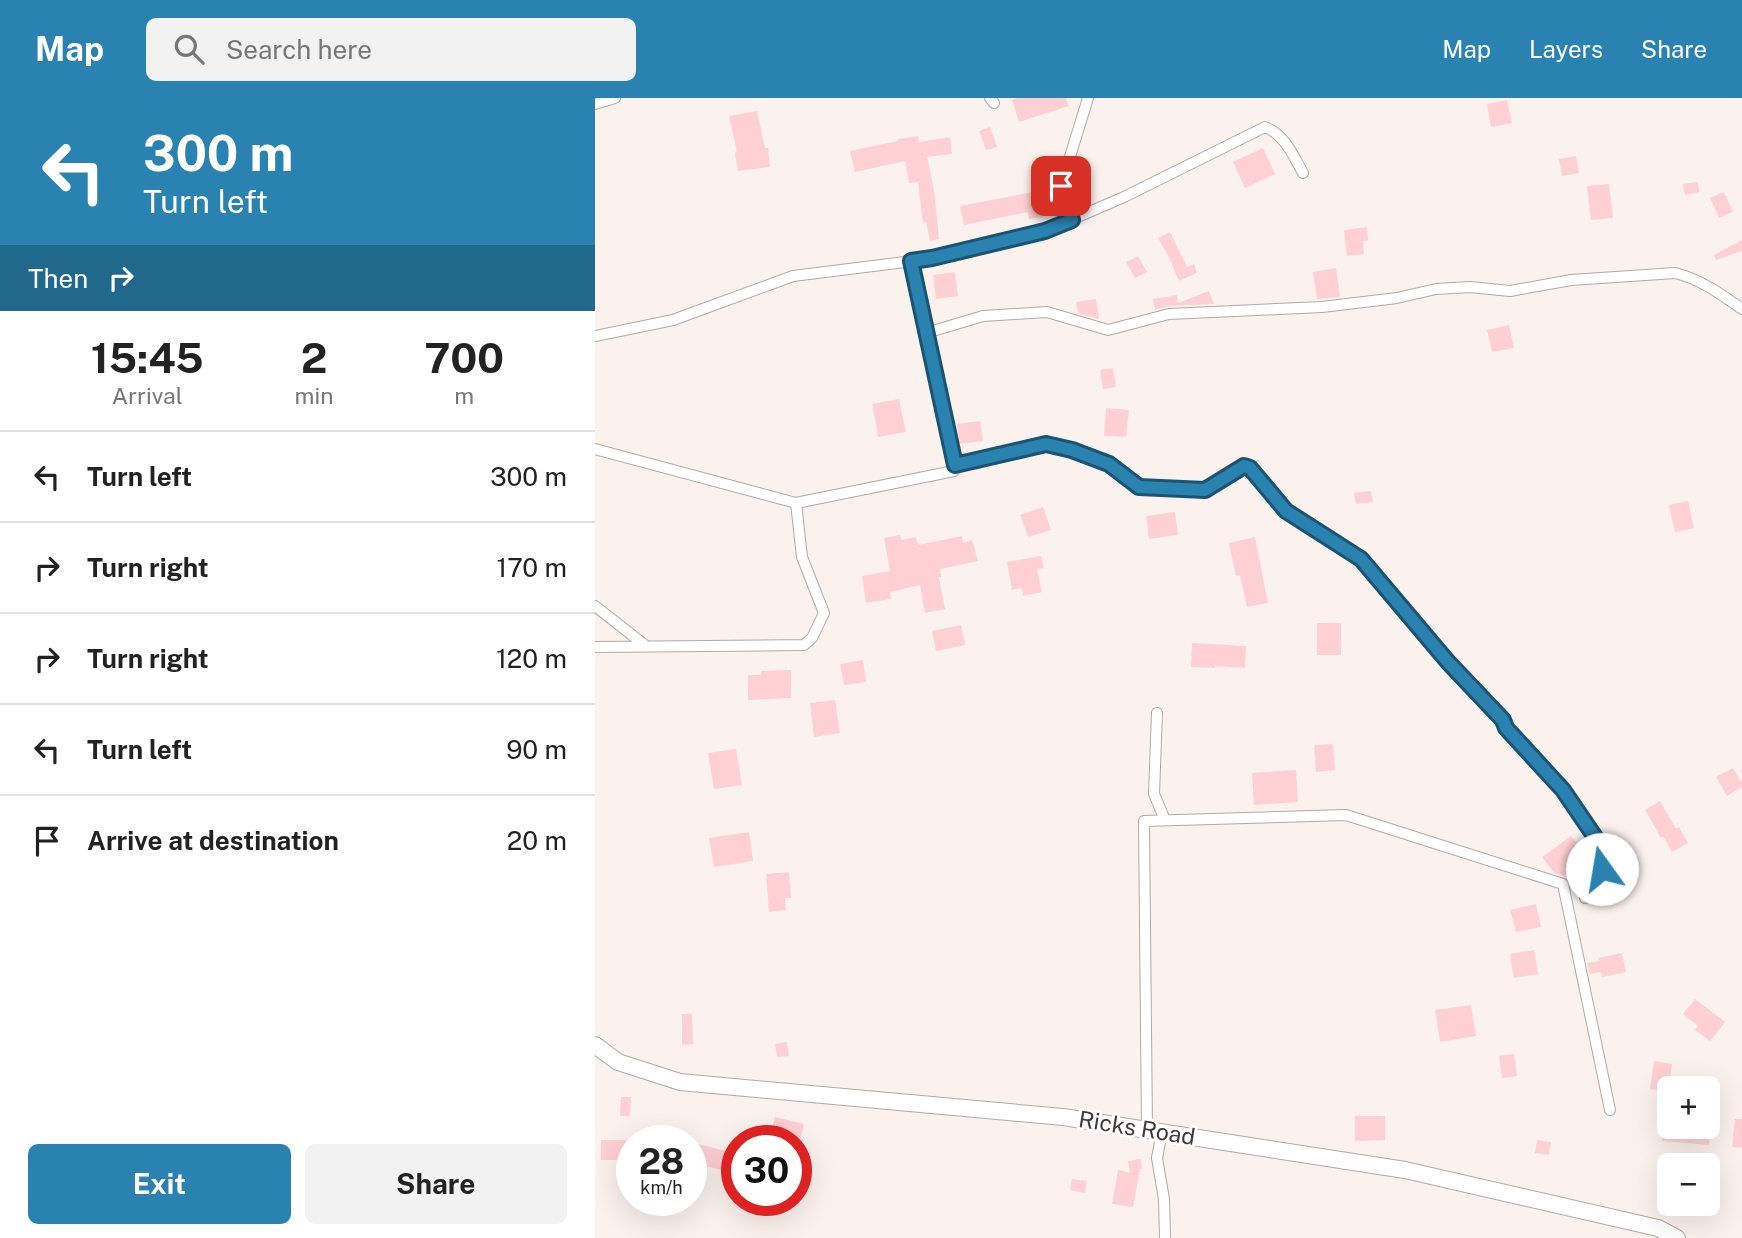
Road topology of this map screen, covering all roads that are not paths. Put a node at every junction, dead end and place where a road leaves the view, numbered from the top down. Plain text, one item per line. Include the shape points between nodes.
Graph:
1 (615, 98) edge
2 (1088, 98) edge
3 (595, 104) edge
4 (1303, 173) dead end
5 (1072, 220) junction
6 (911, 261) junction
7 (1742, 309) edge
8 (926, 333) junction
9 (595, 336) edge
10 (595, 449) edge
11 (955, 465) junction
12 (796, 503) junction
13 (595, 606) edge
14 (646, 646) junction
15 (595, 647) edge
16 (1157, 713) dead end
17 (1165, 820) junction
18 (1585, 898) dead end
19 (595, 1045) edge
20 (1610, 1110) dead end
21 (1154, 1131) junction
22 (1165, 1238) edge
23 (1678, 1238) edge

1 - 3 street
2 - 5 street via 1061,186
4 - 5 street via 1278,133 1265,127
5 - 6 street via 1045,231
6 - 8 street
6 - 9 street via 793,276 673,320
7 - 8 street via 1689,276 1675,273 1571,280 1510,291 1436,289 1322,307 1168,314 1108,330 1047,312 983,316
8 - 11 street
10 - 12 street
11 - 12 street via 954,471
11 - 18 street via 1046,444 1109,464 1139,487 1205,490 1244,466 1250,468 1286,511 1361,559 1563,790 1595,837 1602,869
12 - 14 street via 802,557 824,613 812,638 804,645
13 - 14 street
14 - 15 street
16 - 17 street via 1154,794
17 - 20 street via 1346,816 1563,884
17 - 21 street via 1145,821
19 - 21 street, Ricks Road via 618,1062 680,1082 1063,1117
21 - 22 street
21 - 23 street, Ricks Road via 1405,1170 1658,1228

